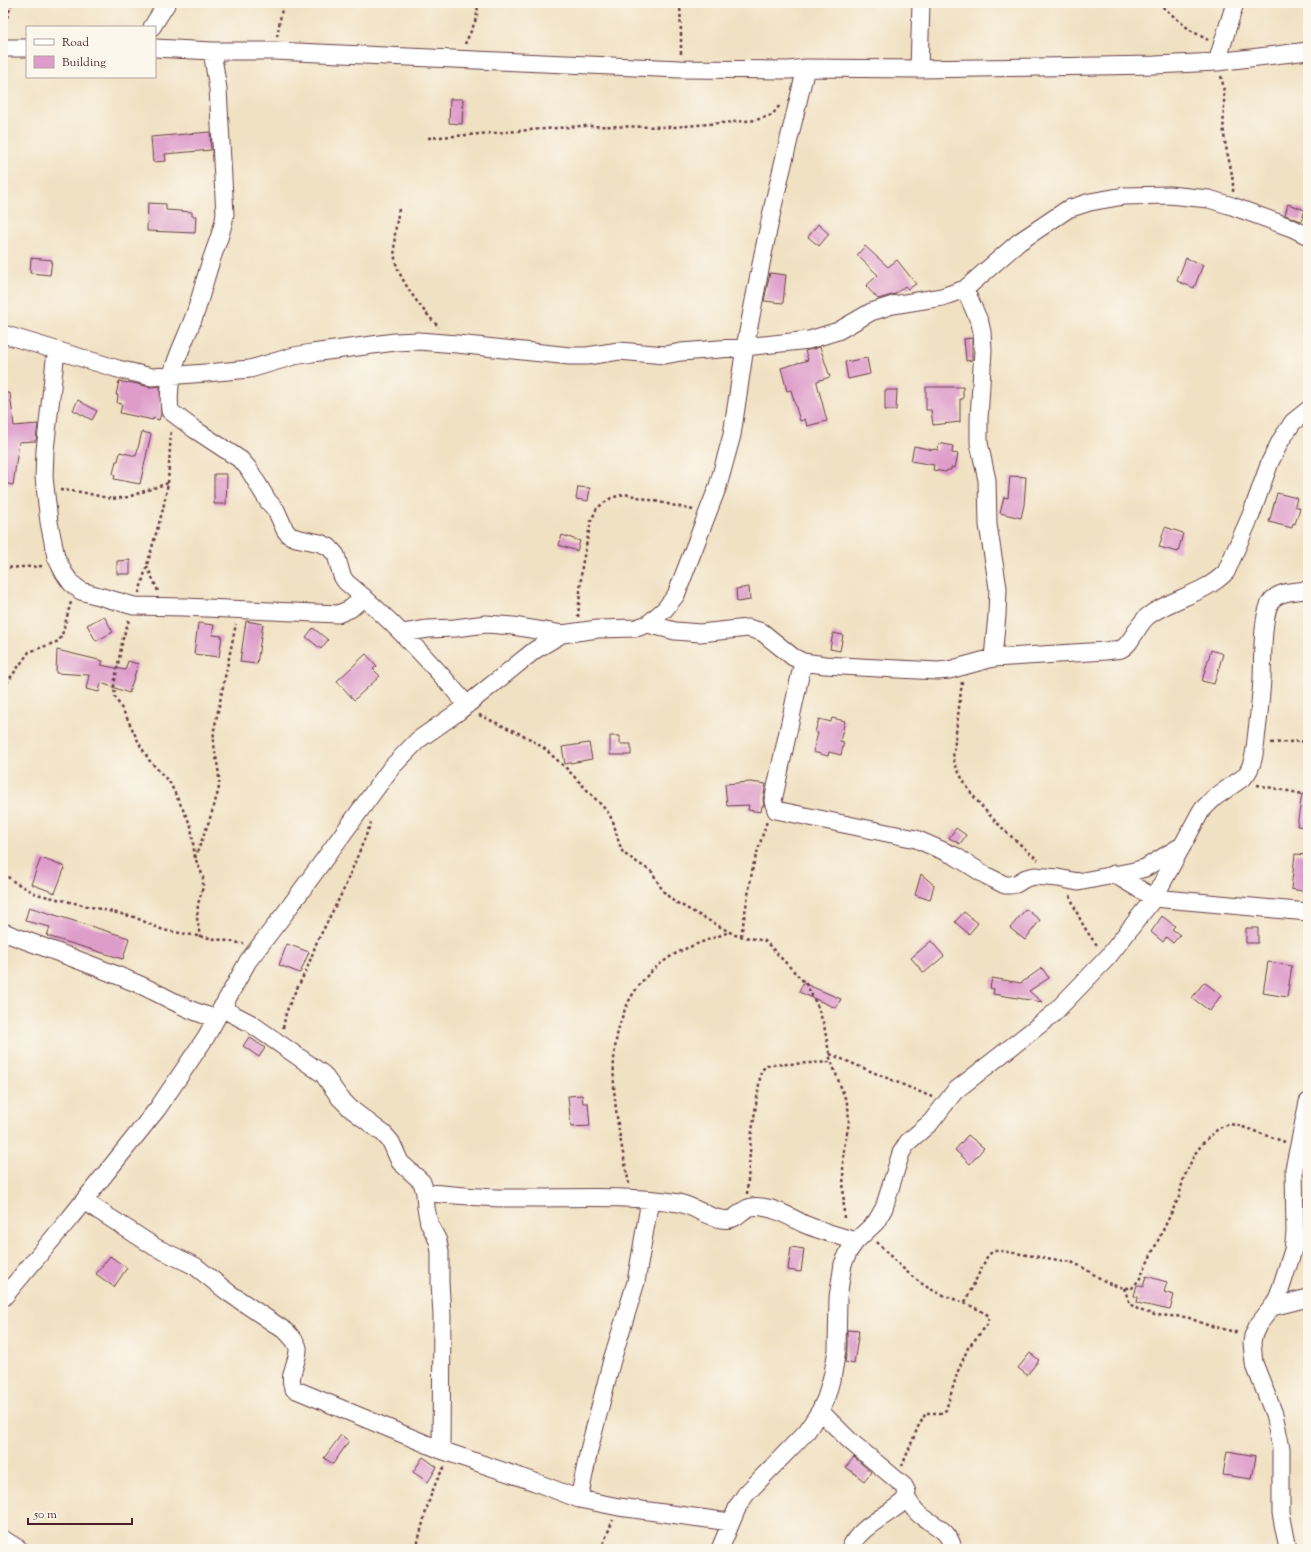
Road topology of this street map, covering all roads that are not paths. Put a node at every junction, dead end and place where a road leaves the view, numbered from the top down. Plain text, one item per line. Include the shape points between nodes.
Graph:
1 (167, 3) edge
2 (921, 3) edge
3 (1235, 3) edge
4 (153, 26) edge
5 (3, 48) edge
6 (26, 48) edge
7 (156, 48) edge
8 (212, 51) junction
9 (1308, 51) edge
10 (1220, 55) junction
11 (806, 68) junction
12 (919, 69) junction
13 (1308, 236) edge
14 (965, 289) junction
15 (3, 334) edge
16 (745, 347) junction
17 (56, 351) junction
18 (171, 376) junction
19 (1308, 410) edge
20 (1308, 590) edge
21 (364, 597) junction
22 (648, 624) junction
23 (403, 633) junction
24 (570, 633) junction
25 (993, 658) junction
26 (803, 662) junction
27 (466, 706) junction
28 (1184, 845) junction
29 (1114, 874) junction
30 (1154, 898) junction
31 (1308, 912) edge
32 (3, 932) edge
33 (218, 1013) junction
34 (1308, 1102) edge
35 (425, 1193) junction
36 (84, 1200) junction
37 (650, 1200) junction
38 (856, 1236) junction
39 (3, 1298) edge
40 (1308, 1298) edge
41 (1272, 1308) junction
42 (820, 1411) junction
43 (448, 1453) junction
44 (906, 1497) junction
45 (579, 1499) junction
46 (730, 1522) junction
47 (3, 1539) edge
48 (18, 1549) edge
49 (720, 1549) edge
50 (850, 1549) edge
51 (952, 1549) edge
52 (1288, 1549) edge

1 - 4 street
2 - 12 street
3 - 10 street
5 - 6 street
7 - 8 street
8 - 11 street via 274,51 680,69
8 - 18 street via 218,88 225,214 196,311
9 - 10 street
10 - 12 street via 1155,65
11 - 12 street
11 - 16 street via 774,202
13 - 14 street via 1209,199 1169,195 1124,196 1068,209 1019,242
14 - 16 street via 942,298 893,305 871,312 838,332 809,340
14 - 25 street via 982,332 979,443 987,480 988,526 998,588
15 - 17 street
16 - 18 street via 665,355 619,351 570,356 457,344 395,342 294,356 250,369
16 - 22 street via 732,435 718,486 676,596
17 - 18 street via 135,374
17 - 21 street via 45,450 45,488 56,557 71,583 81,590 134,606 338,614 350,609
18 - 21 street via 170,410 241,460 276,510 285,530 296,538 329,547 336,555 346,582
19 - 25 street via 1293,422 1281,440 1226,572 1219,579 1148,615 1122,649
20 - 28 street via 1284,593 1273,599 1269,606 1253,761 1248,773 1206,804
21 - 23 street
22 - 24 street via 636,628
22 - 26 street via 675,631 700,633 748,628 762,632
23 - 24 street via 486,624
23 - 27 street via 444,677
24 - 27 street via 535,650
25 - 26 street via 938,671
26 - 29 street via 773,801 776,810 916,839 956,856 1005,885 1016,884 1035,876 1078,882
27 - 33 street via 418,740 391,768 248,961
28 - 29 street via 1145,868
28 - 30 street
29 - 30 street
30 - 31 street
30 - 38 street via 1108,957 1052,1015 955,1091 931,1122 908,1142 896,1166 884,1208 876,1222
32 - 33 street via 114,973 198,1014
33 - 35 street via 250,1023 323,1074 340,1098 391,1142 400,1162 422,1182
33 - 36 street via 206,1037 158,1108
34 - 41 street via 1294,1175 1293,1250
35 - 37 street via 503,1198
35 - 43 street via 429,1223 438,1241 440,1252
36 - 39 street
36 - 43 street via 154,1247 195,1266 229,1294 287,1332 298,1348 291,1379 294,1389
37 - 38 street via 681,1204 730,1220 746,1208 763,1207 781,1212 805,1224
37 - 45 street via 636,1282 608,1375
38 - 42 street via 841,1272 834,1367
40 - 41 street
41 - 52 street via 1258,1325 1252,1343 1254,1363 1274,1414 1281,1448 1282,1513
42 - 44 street via 850,1441 904,1486
42 - 46 street via 807,1431 746,1494
43 - 45 street
44 - 50 street via 900,1505 863,1531
44 - 51 street via 920,1514 947,1534
45 - 46 street
46 - 49 street
47 - 48 street

